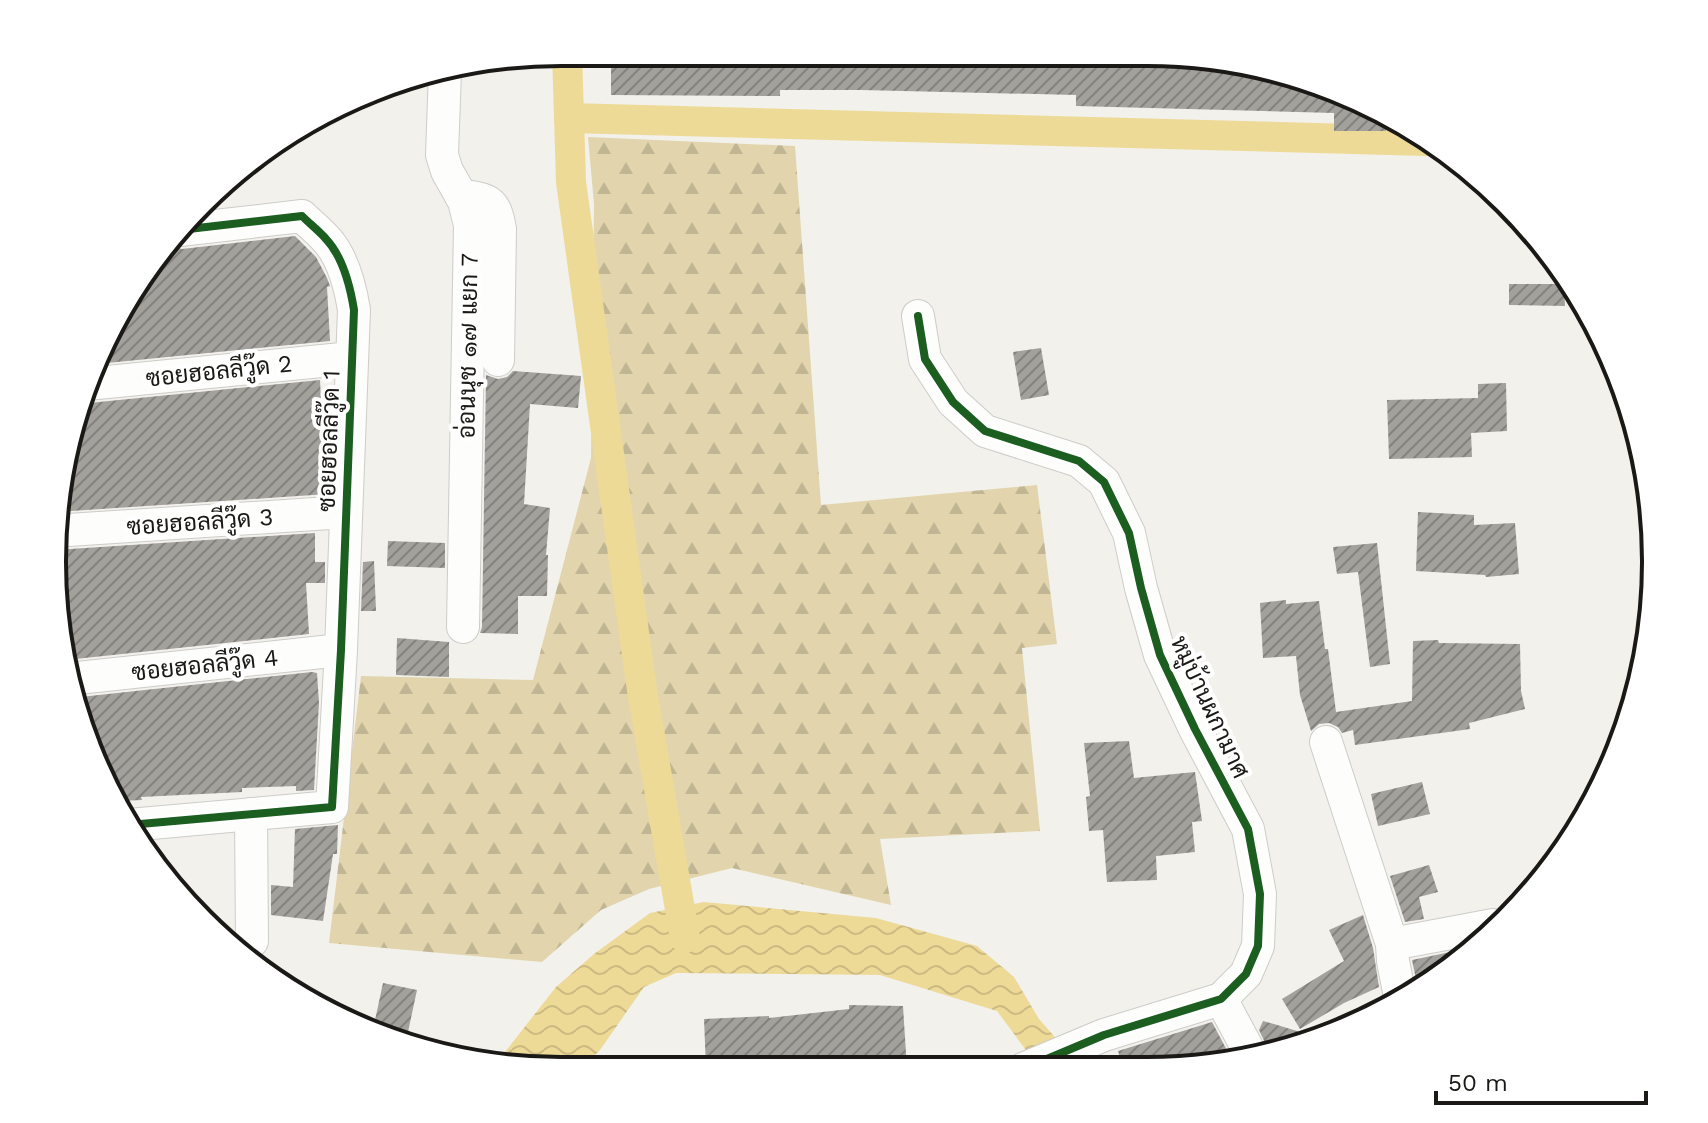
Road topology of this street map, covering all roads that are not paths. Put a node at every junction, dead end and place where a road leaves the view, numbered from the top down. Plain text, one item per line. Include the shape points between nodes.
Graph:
1 (445, 80) edge
2 (461, 196) junction
3 (195, 228) edge
4 (918, 316) dead end
5 (352, 358) junction
6 (498, 360) dead end
7 (100, 383) edge
8 (346, 514) junction
9 (67, 530) edge
10 (463, 627) dead end
11 (341, 650) junction
12 (80, 678) edge
13 (1326, 742) dead end
14 (251, 814) junction
15 (142, 824) edge
16 (1480, 927) edge
17 (252, 941) dead end
18 (1392, 944) junction
19 (1398, 988) edge
20 (1221, 999) junction
21 (1246, 1046) edge
22 (1052, 1057) edge

1 - 2 street, อ่อนนุช ๑๗ แยก 7 via 442,155
2 - 6 street via 491,204 497,213
2 - 10 street, อ่อนนุช ๑๗ แยก 7 via 470,225
3 - 5 street, ซอยฮอลลีวู๊ด 1 via 302,216 341,261 354,310
4 - 20 street, หมู่บ้านผกามาศ via 925,359 953,402 985,431 1079,461 1104,482 1129,533 1160,655 1248,829 1260,894 1258,946 1246,974
5 - 7 street, ซอยฮอลลีวู๊ด 2
5 - 8 street, ซอยฮอลลีวู๊ด 1
8 - 9 street, ซอยฮอลลีวู๊ด 3
8 - 11 street, ซอยฮอลลีวู๊ด 1
11 - 12 street, ซอยฮอลลีวู๊ด 4
11 - 14 street, ซอยฮอลลีวู๊ด 1 via 332,807
13 - 18 street
14 - 15 street
14 - 17 street
16 - 18 street
18 - 19 street
20 - 21 street
20 - 22 street

